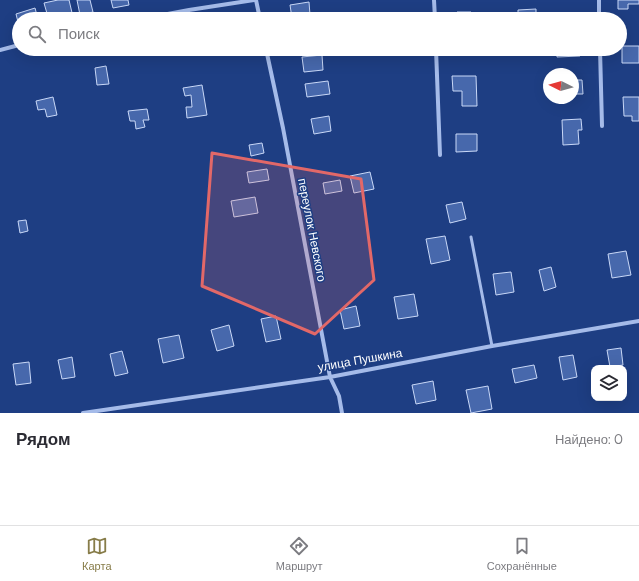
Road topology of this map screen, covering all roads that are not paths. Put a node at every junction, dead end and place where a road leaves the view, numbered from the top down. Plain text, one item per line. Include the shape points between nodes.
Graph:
1 (255, 0) edge
2 (434, 0) edge
3 (599, 0) edge
4 (178, 12) edge
5 (258, 12) edge
6 (435, 12) edge
7 (599, 12) edge
8 (12, 47) edge
9 (0, 50) edge
10 (268, 56) edge
11 (436, 56) edge
12 (600, 56) edge
13 (602, 126) dead end
14 (440, 155) dead end
15 (471, 237) dead end
16 (639, 321) edge
17 (492, 346) junction
18 (330, 377) junction
19 (83, 413) edge
20 (342, 413) edge

1 - 4 street
1 - 5 street
2 - 6 street
3 - 7 street
8 - 9 street
10 - 18 street, переулок Невского
11 - 14 street
12 - 13 street
15 - 17 lane
16 - 17 street, улица Пушкина
17 - 18 street, улица Пушкина
18 - 19 street, улица Пушкина
18 - 20 street, переулок Невского via 339,396

